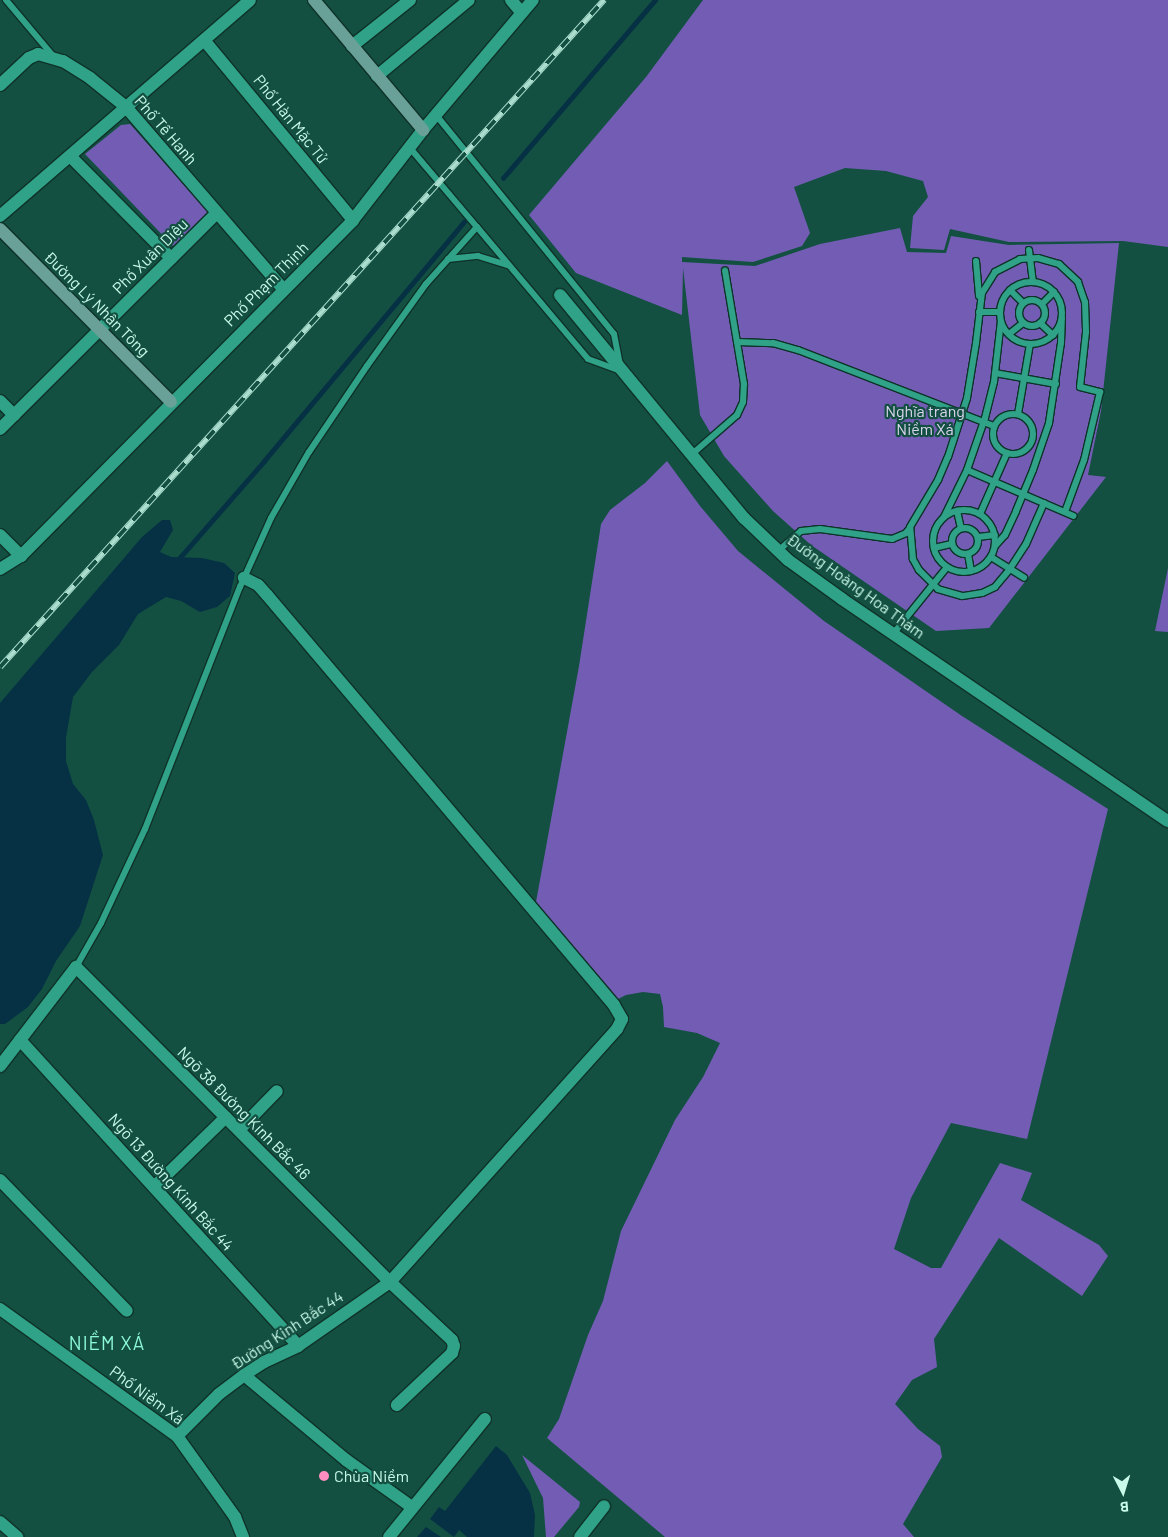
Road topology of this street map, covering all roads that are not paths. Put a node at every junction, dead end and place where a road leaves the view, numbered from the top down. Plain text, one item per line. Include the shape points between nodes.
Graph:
1 (6, 0) edge
2 (250, 0) edge
3 (314, 0) edge
4 (410, 0) edge
5 (469, 0) edge
6 (511, 0) edge
7 (533, 0) edge
8 (521, 12) junction
9 (204, 40) junction
10 (352, 46) junction
11 (55, 58) junction
12 (377, 76) junction
13 (0, 84) edge
14 (126, 107) junction
15 (436, 115) junction
16 (424, 130) junction
17 (410, 148) junction
18 (70, 156) junction
19 (217, 212) junction
20 (0, 216) edge
21 (352, 220) junction
22 (477, 227) junction
23 (0, 229) edge
24 (1029, 250) dead end
25 (171, 258) junction
26 (1030, 258) junction
27 (448, 259) junction
28 (976, 261) dead end
29 (509, 265) junction
30 (725, 271) dead end
31 (1033, 282) junction
32 (283, 289) junction
33 (1010, 290) junction
34 (1054, 292) junction
35 (560, 295) dead end
36 (980, 302) junction
37 (1022, 303) junction
38 (1042, 304) junction
39 (979, 312) junction
40 (1000, 312) junction
41 (1062, 318) junction
42 (1001, 321) junction
43 (1022, 322) junction
44 (1040, 323) junction
45 (100, 330) junction
46 (1009, 334) junction
47 (1053, 335) junction
48 (737, 342) junction
49 (1030, 344) junction
50 (621, 371) junction
51 (995, 373) junction
52 (1025, 378) junction
53 (1056, 384) junction
54 (0, 401) edge
55 (171, 402) junction
56 (962, 414) junction
57 (1018, 414) junction
58 (14, 415) junction
59 (984, 422) junction
60 (994, 426) junction
61 (0, 429) edge
62 (1006, 453) junction
63 (691, 455) junction
64 (967, 470) junction
65 (994, 482) junction
66 (1024, 494) junction
67 (1044, 503) junction
68 (957, 511) junction
69 (1065, 512) junction
70 (980, 514) junction
71 (1074, 516) dead end
72 (944, 517) junction
73 (910, 527) junction
74 (961, 528) junction
75 (0, 535) edge
76 (995, 535) junction
77 (978, 537) junction
78 (952, 544) junction
79 (995, 546) junction
80 (934, 548) junction
81 (778, 551) junction
82 (968, 554) junction
83 (21, 556) junction
84 (990, 557) junction
85 (947, 567) junction
86 (0, 569) edge
87 (1010, 570) junction
88 (970, 571) junction
89 (244, 578) junction
90 (1024, 578) dead end
91 (933, 585) junction
92 (893, 634) junction
93 (1168, 821) edge
94 (76, 967) junction
95 (20, 1040) junction
96 (0, 1066) edge
97 (277, 1092) dead end
98 (226, 1117) junction
99 (239, 1130) junction
100 (0, 1180) edge
101 (154, 1187) junction
102 (390, 1282) junction
103 (0, 1309) edge
104 (127, 1310) dead end
105 (298, 1346) junction
106 (244, 1375) junction
107 (397, 1405) dead end
108 (485, 1419) dead end
109 (177, 1436) junction
110 (604, 1506) dead end
111 (412, 1507) junction
112 (0, 1522) edge
113 (17, 1537) edge
114 (243, 1537) edge
115 (389, 1537) edge
116 (580, 1537) edge

1 - 11 lane
2 - 9 street
3 - 10 street
4 - 10 street
5 - 12 street
6 - 8 street
7 - 8 street, Phố Phạm Thịnh
8 - 15 street, Phố Phạm Thịnh
9 - 14 street
9 - 21 street, Phố Hàn Mặc Tử
10 - 12 street
11 - 13 street, Phố Tế Hanh via 44,54 33,56
11 - 14 street, Phố Tế Hanh via 90,78
12 - 16 street
14 - 18 street
14 - 19 street, Phố Tế Hanh
15 - 16 street, Phố Phạm Thịnh
15 - 50 lane via 614,334
16 - 17 street, Phố Phạm Thịnh
17 - 21 street, Phố Phạm Thịnh
17 - 22 lane
18 - 20 street
18 - 25 street
19 - 25 street, Phố Xuân Diệu
19 - 32 street, Phố Tế Hanh
21 - 32 street, Phố Phạm Thịnh
22 - 27 lane
22 - 29 lane
23 - 45 street, Đường Lý Nhân Tông
24 - 26 lane
25 - 45 street, Phố Xuân Diệu
26 - 31 lane
26 - 36 lane via 1012,261 995,272
26 - 69 lane via 1058,264 1078,282 1086,317 1080,387 1100,392 1084,460
27 - 29 lane via 478,256
27 - 89 lane via 366,366 309,452 271,518
28 - 36 lane
29 - 50 lane via 588,359
30 - 48 lane
31 - 33 lane via 1019,284
31 - 34 lane
32 - 55 street, Phố Phạm Thịnh
33 - 37 lane
33 - 40 lane
34 - 38 lane
34 - 41 lane via 1060,300
35 - 50 street, Đường Hoàng Hoa Thám
36 - 39 lane
37 - 38 lane via 1032,299
37 - 43 lane via 1018,314
38 - 44 lane via 1045,315
39 - 40 lane
39 - 56 lane via 973,368
40 - 42 lane
41 - 47 lane
41 - 53 lane
42 - 46 lane
42 - 51 lane
43 - 44 lane via 1029,326
43 - 46 lane
44 - 47 lane
45 - 55 street, Đường Lý Nhân Tông
45 - 58 street, Phố Xuân Diệu
46 - 49 lane
47 - 49 lane via 1040,343
48 - 56 lane via 772,343 798,350
48 - 63 lane via 744,384 743,402 737,415
49 - 52 lane
50 - 63 street, Đường Hoàng Hoa Thám
51 - 52 lane
51 - 59 lane
52 - 53 lane
52 - 57 lane
53 - 66 lane via 1049,422
54 - 58 street
55 - 83 street, Phố Phạm Thịnh
56 - 59 lane
56 - 73 lane via 938,480
57 - 60 lane via 1002,417
57 - 62 lane via 1030,422 1033,439 1022,452
58 - 61 street, Phố Xuân Diệu
59 - 60 lane
59 - 64 lane
60 - 62 lane via 995,444
62 - 65 lane
63 - 81 street, Đường Hoàng Hoa Thám via 744,518
64 - 65 lane
64 - 72 lane
65 - 66 lane
65 - 70 lane
66 - 67 lane
66 - 79 lane via 1005,535
67 - 69 lane
67 - 87 lane via 1026,544
68 - 70 lane via 971,510
68 - 72 lane
68 - 74 lane
69 - 71 lane
70 - 76 lane
72 - 80 lane via 935,531
73 - 81 lane via 906,533 892,539 820,529 801,531
73 - 91 lane via 913,559
74 - 77 lane via 970,528
74 - 78 lane via 954,533
75 - 83 street
76 - 77 lane
76 - 79 lane
77 - 82 lane via 977,547
78 - 80 lane
78 - 82 lane via 958,552
79 - 84 lane
80 - 85 lane
81 - 92 street, Đường Hoàng Hoa Thám
82 - 88 lane
83 - 86 street, Phố Phạm Thịnh
84 - 87 lane
84 - 88 lane via 980,568
85 - 88 lane via 958,572
85 - 91 lane
87 - 90 lane
87 - 91 lane via 995,586 972,596 947,593
89 - 94 lane via 145,829 101,923
89 - 102 street, Đường Kinh Bắc 44 via 258,585 267,595 614,1005 622,1019 617,1029
91 - 92 lane
92 - 93 street, Đường Hoàng Hoa Thám
94 - 95 street
94 - 98 street, Ngõ 38 Đường Kinh Bắc 46
95 - 96 street
95 - 101 street, Ngõ 13 Đường Kinh Bắc 44
97 - 99 street
98 - 99 street, Ngõ 38 Đường Kinh Bắc 46
98 - 101 street
99 - 102 street, Ngõ 38 Đường Kinh Bắc 46
100 - 104 street
101 - 105 street, Ngõ 13 Đường Kinh Bắc 44
102 - 105 street, Đường Kinh Bắc 44
102 - 107 street, Ngõ 38 Đường Kinh Bắc 46 via 452,1340 454,1346 452,1353
103 - 109 street, Phố Niềm Xá
105 - 106 street, Đường Kinh Bắc 44
106 - 109 street, Đường Kinh Bắc 44 via 219,1394
106 - 111 street via 346,1460
108 - 111 street
109 - 114 street, Phố Niềm Xá via 230,1508
110 - 116 street
111 - 115 street
112 - 113 street

